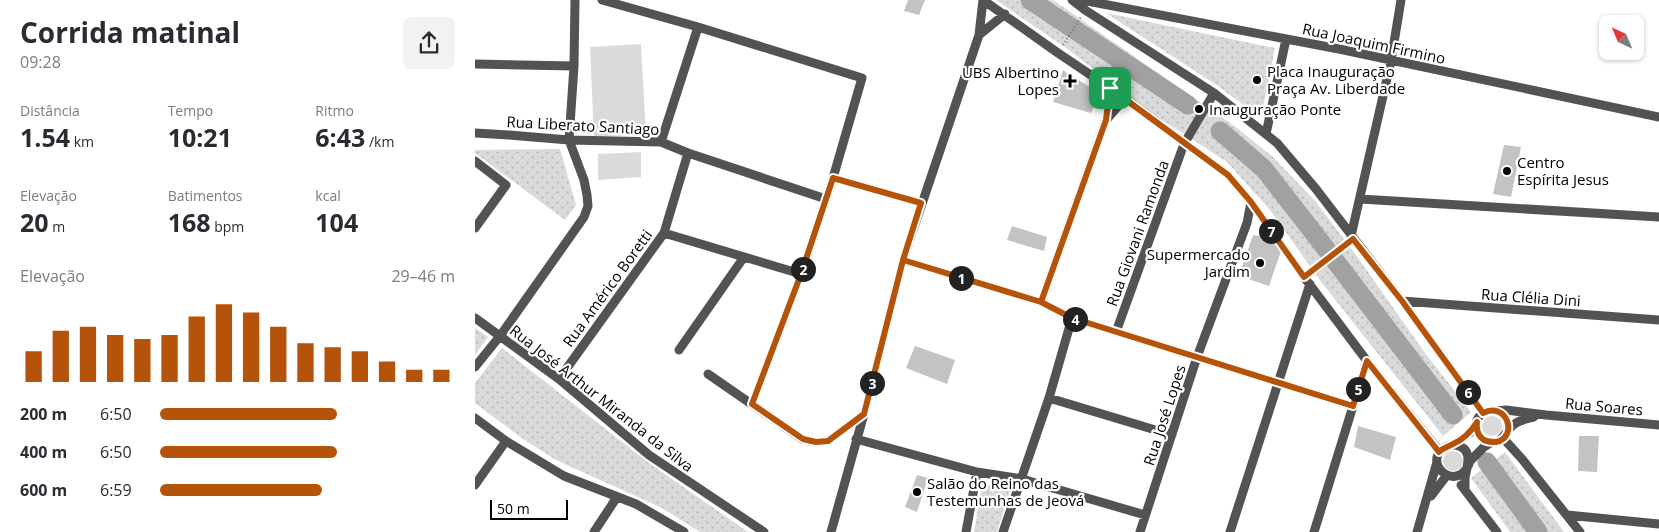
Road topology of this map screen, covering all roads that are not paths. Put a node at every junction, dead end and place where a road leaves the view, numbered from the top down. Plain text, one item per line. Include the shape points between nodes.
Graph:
1 (575, 0) edge
2 (602, 0) edge
3 (983, 0) edge
4 (1072, 0) edge
5 (1082, 0) edge
6 (1401, 0) edge
7 (1005, 14) junction
8 (698, 27) junction
9 (979, 35) junction
10 (1286, 39) junction
11 (1391, 61) junction
12 (475, 64) edge
13 (574, 66) junction
14 (1110, 88) junction
15 (1214, 93) junction
16 (1125, 98) junction
17 (1659, 117) edge
18 (1106, 120) junction
19 (475, 134) edge
20 (1266, 134) junction
21 (569, 140) junction
22 (661, 142) junction
23 (1183, 144) junction
24 (688, 153) junction
25 (475, 160) edge
26 (833, 178) junction
27 (826, 198) junction
28 (1360, 200) junction
29 (1251, 202) junction
30 (921, 203) junction
31 (1659, 217) edge
32 (1262, 218) junction
33 (1247, 223) junction
34 (475, 228) edge
35 (664, 233) junction
36 (1352, 237) junction
37 (744, 257) junction
38 (903, 260) junction
39 (801, 274) junction
40 (1307, 281) junction
41 (1402, 301) junction
42 (1041, 302) junction
43 (475, 318) edge
44 (1072, 318) junction
45 (1659, 320) edge
46 (1116, 332) junction
47 (499, 336) junction
48 (679, 350) dead end
49 (1197, 357) junction
50 (1367, 361) junction
51 (475, 367) edge
52 (708, 374) dead end
53 (559, 379) junction
54 (1277, 382) junction
55 (1049, 398) junction
56 (752, 404) junction
57 (1353, 406) junction
58 (1496, 411) junction
59 (1483, 413) junction
60 (864, 414) junction
61 (1546, 416) junction
62 (475, 418) edge
63 (1477, 422) junction
64 (1659, 425) edge
65 (1508, 430) junction
66 (1172, 435) junction
67 (1503, 438) junction
68 (856, 439) junction
69 (506, 441) junction
70 (1491, 442) junction
71 (1452, 445) junction
72 (1439, 452) junction
73 (1437, 462) junction
74 (1469, 463) junction
75 (977, 472) junction
76 (1448, 476) junction
77 (1022, 480) junction
78 (475, 485) edge
79 (1465, 490) junction
80 (617, 498) junction
81 (1427, 502) junction
82 (1145, 515) junction
83 (1567, 515) junction
84 (1659, 524) edge
85 (593, 532) edge
86 (684, 532) edge
87 (764, 532) edge
88 (831, 532) edge
89 (966, 532) edge
90 (1003, 532) edge
91 (1140, 532) edge
92 (1230, 532) edge
93 (1314, 532) edge
94 (1417, 532) edge
95 (1497, 532) edge
96 (1580, 532) edge

1 - 13 street
2 - 8 street
3 - 7 street
3 - 9 street
4 - 15 street
5 - 10 street, Rua Joaquim Firmino
6 - 11 street
7 - 9 street
7 - 14 street
8 - 22 street
8 - 26 street via 862,78
9 - 30 street
10 - 11 street, Rua Joaquim Firmino
10 - 20 street
11 - 17 street, Rua Joaquim Firmino
11 - 28 street
12 - 13 street
13 - 21 street
14 - 16 street
14 - 18 street
15 - 20 street
15 - 23 street, Rua Giovani Ramonda
16 - 18 street
16 - 23 street
18 - 42 street
19 - 21 street, Rua Liberato Santiago
20 - 36 street via 1277,143
21 - 22 street, Rua Liberato Santiago
21 - 47 street via 587,195 584,217
22 - 24 street, Rua Liberato Santiago
23 - 29 street via 1228,175
23 - 46 street, Rua Giovani Ramonda
24 - 27 street, Rua Liberato Santiago
24 - 35 street, Rua Américo Boretti
25 - 34 street via 506,185
26 - 27 street
26 - 30 street
27 - 39 street
28 - 31 street
28 - 36 street
29 - 32 street
29 - 33 street, Rua José Lopes
30 - 38 street
32 - 33 street
32 - 40 street
33 - 49 street, Rua José Lopes
35 - 37 street
35 - 53 street, Rua Américo Boretti
36 - 41 street
37 - 39 street
37 - 48 street
38 - 42 street
38 - 60 street
39 - 56 street
40 - 50 street
40 - 54 street
41 - 45 street, Rua Clélia Dini
41 - 59 street
42 - 44 street
43 - 47 street, Rua José Arthur Miranda da Silva
44 - 46 street
44 - 55 street
46 - 49 street
47 - 51 street
47 - 53 street, Rua José Arthur Miranda da Silva
49 - 54 street
49 - 66 street, Rua José Lopes
50 - 57 street
50 - 72 street
52 - 56 street
53 - 87 street, Rua José Arthur Miranda da Silva via 649,455
54 - 57 street
54 - 92 street
55 - 66 street
55 - 77 street
56 - 60 street via 803,439 816,442 828,441
57 - 93 street
58 - 59 street
58 - 61 street
58 - 65 street via 1507,420
59 - 63 street
60 - 68 street
61 - 64 street, Rua Soares
61 - 65 street via 1524,419
62 - 69 street
63 - 70 street via 1480,437
63 - 71 street via 1471,432
65 - 67 street
66 - 82 street, Rua José Lopes
67 - 70 street
67 - 83 street
68 - 75 street
68 - 88 street
69 - 78 street
69 - 80 street via 564,476
70 - 74 street
71 - 72 street
71 - 74 street via 1465,450
72 - 73 street
73 - 76 street
73 - 81 street
74 - 76 street via 1463,473
74 - 79 street
75 - 77 street
75 - 89 street
76 - 79 street
76 - 81 street
77 - 82 street
77 - 90 street
79 - 95 street
80 - 85 street
80 - 86 street via 636,504
81 - 94 street
82 - 91 street, Rua José Lopes
83 - 84 street
83 - 96 street

